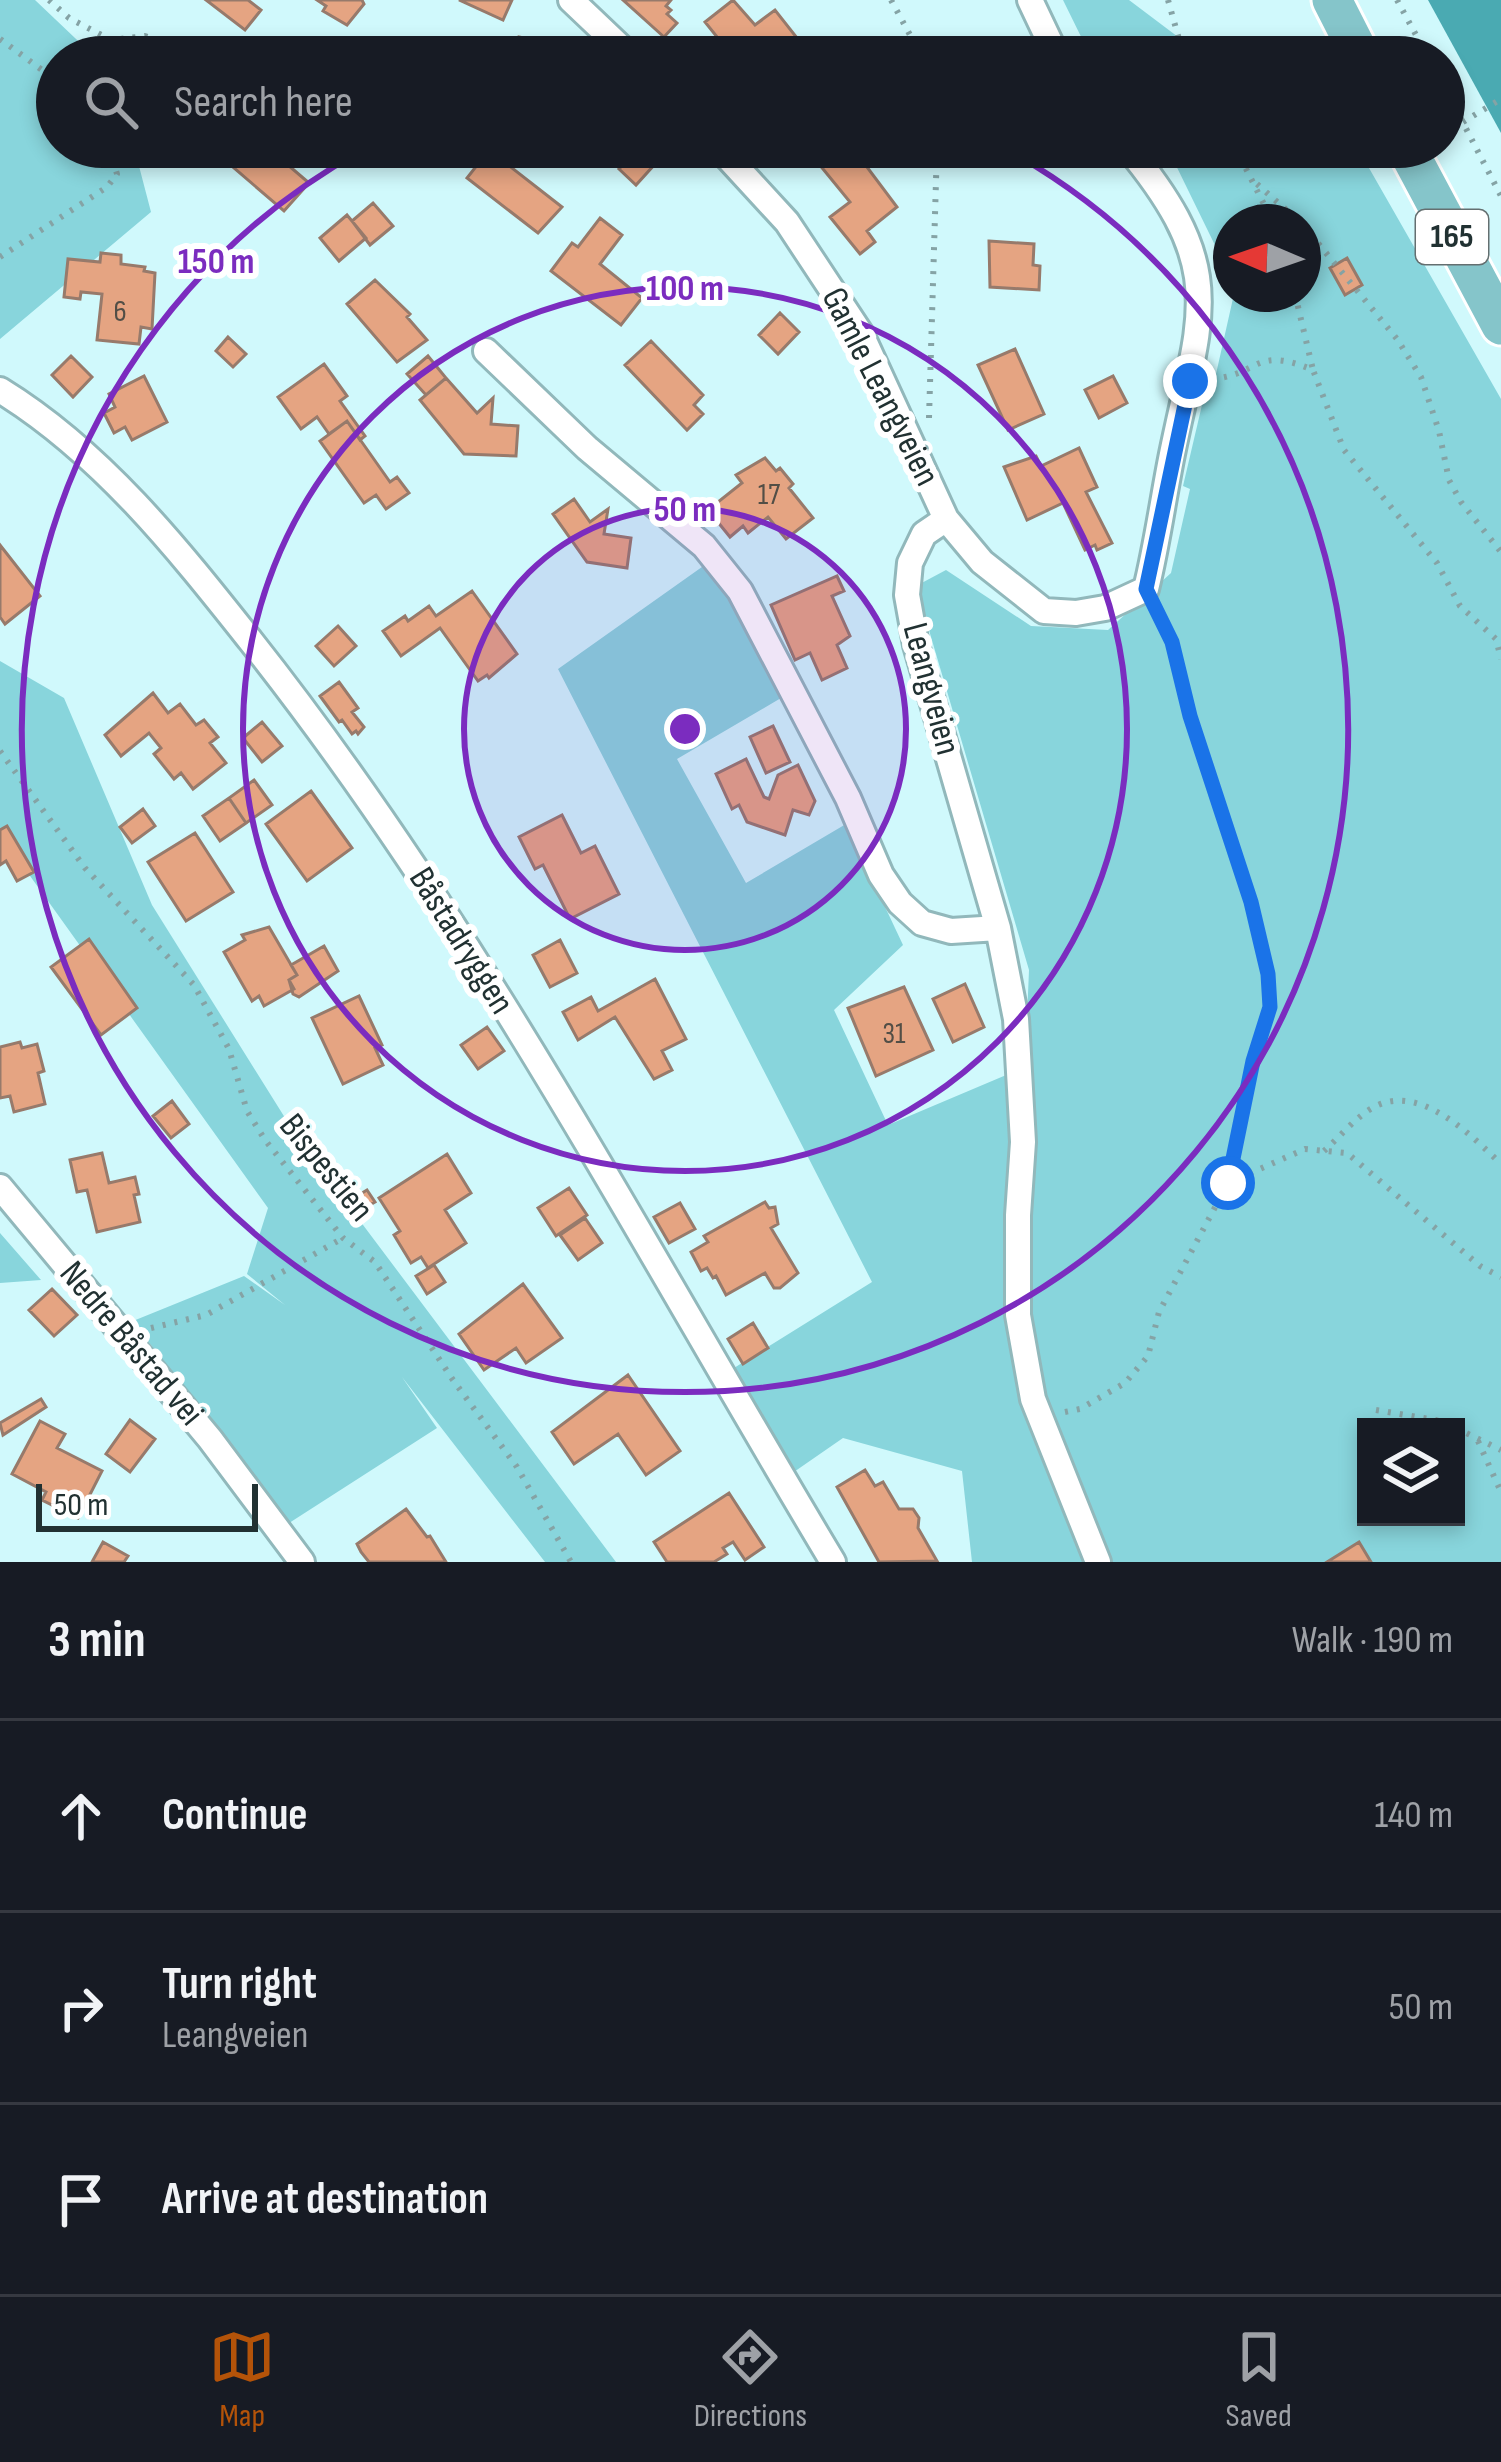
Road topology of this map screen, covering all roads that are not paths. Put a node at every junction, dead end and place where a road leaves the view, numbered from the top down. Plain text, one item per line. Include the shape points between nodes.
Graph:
1 (571, 0) edge
2 (1030, 0) edge
3 (1332, 0) edge
4 (609, 36) edge
5 (1047, 36) edge
6 (1350, 36) edge
7 (737, 168) edge
8 (1142, 168) edge
9 (1417, 168) edge
10 (1501, 325) edge
11 (486, 351) dead end
12 (0, 390) edge
13 (946, 519) junction
14 (998, 928) junction
15 (0, 1186) edge
16 (302, 1562) edge
17 (833, 1562) edge
18 (1097, 1562) edge

1 - 4 street
2 - 5 street
3 - 6 main road
7 - 13 street, Gamle Leangveien via 787,222 851,319
8 - 13 street via 1183,224 1202,313 1146,589 1105,608 1044,611 982,562
9 - 10 main road, 165
11 - 14 street via 704,545 740,591 900,903 922,923 951,931
12 - 17 street, Båstadryggen via 130,497 310,716 544,1073
13 - 14 street, Leangveien via 924,534 910,563 908,595
14 - 18 street, Leangveien via 1016,1019 1022,1121 1018,1315 1038,1418
15 - 16 street, Nedre Båstad vei

